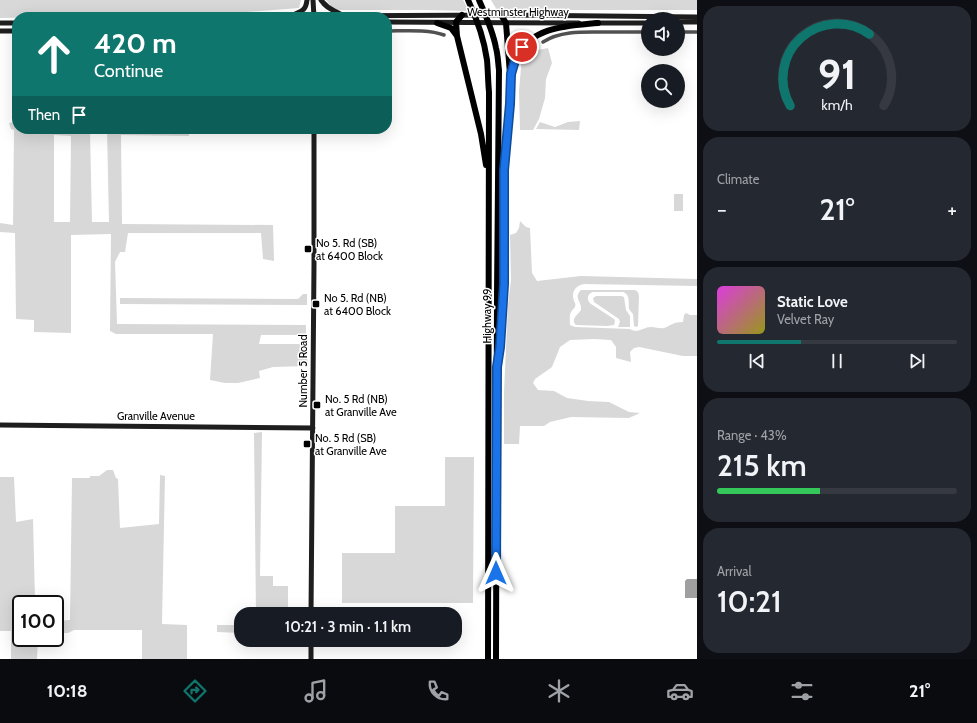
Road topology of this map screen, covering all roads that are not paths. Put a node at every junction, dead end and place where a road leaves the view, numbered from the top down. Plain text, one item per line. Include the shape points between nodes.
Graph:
1 (307, 0) edge
2 (314, 0) edge
3 (321, 0) edge
4 (468, 0) edge
5 (479, 0) edge
6 (301, 12) edge
7 (314, 12) edge
8 (335, 12) edge
9 (462, 15) junction
10 (498, 15) junction
11 (392, 16) edge
12 (697, 17) edge
13 (392, 22) edge
14 (456, 22) junction
15 (641, 22) edge
16 (685, 22) edge
17 (697, 22) edge
18 (0, 23) edge
19 (437, 23) junction
20 (506, 23) junction
21 (598, 23) junction
22 (12, 24) edge
23 (0, 31) edge
24 (12, 31) edge
25 (392, 31) edge
26 (641, 32) edge
27 (685, 32) edge
28 (697, 32) edge
29 (444, 35) dead end
30 (457, 36) junction
31 (542, 42) dead end
32 (511, 74) junction
33 (314, 134) edge
34 (489, 179) junction
35 (497, 367) junction
36 (0, 425) edge
37 (313, 428) junction
38 (311, 607) edge
39 (311, 647) edge
40 (311, 659) edge
41 (488, 659) edge
42 (496, 659) edge

1 - 6 main road
2 - 7 main road
3 - 8 main road
4 - 34 highway, Highway 99 via 478,24 487,60
5 - 35 highway, Highway 99 via 493,35 499,70
9 - 10 main road, Westminster Highway
9 - 11 main road, Westminster Highway
9 - 14 highway
10 - 12 main road, Westminster Highway
10 - 20 highway
13 - 19 main road, Westminster Highway
14 - 19 main road, Westminster Highway
14 - 20 main road, Westminster Highway
14 - 30 highway
15 - 21 main road, Westminster Highway
16 - 17 main road
18 - 22 main road
19 - 30 highway via 451,28
20 - 21 main road, Westminster Highway
20 - 32 highway
21 - 32 highway via 561,27 530,40 516,57
23 - 24 main road
25 - 29 street
26 - 31 street, Westminster Highway via 569,33
27 - 28 street
30 - 34 highway via 482,134
32 - 35 highway via 504,170 504,284
33 - 37 main road, Number 5 Road
34 - 41 highway, Highway 99
35 - 42 highway, Highway 99
36 - 37 main road, Granville Avenue
37 - 38 main road, Number 5 Road
39 - 40 main road

